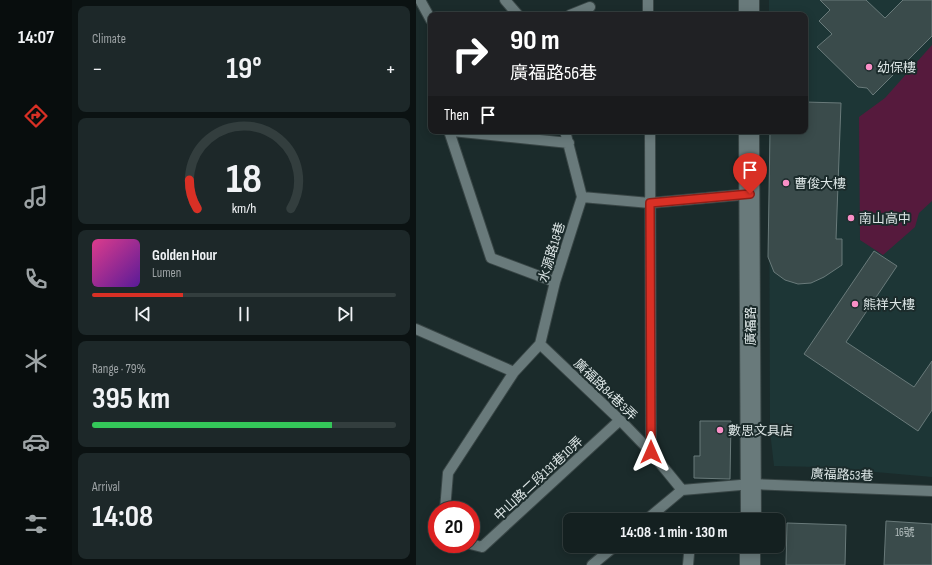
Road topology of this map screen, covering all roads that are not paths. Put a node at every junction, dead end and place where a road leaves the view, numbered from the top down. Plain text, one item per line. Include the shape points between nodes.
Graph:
1 (420, 0) edge
2 (505, 0) edge
3 (648, 0) edge
4 (749, 0) edge
5 (590, 7) dead end
6 (515, 12) edge
7 (578, 12) edge
8 (648, 12) edge
9 (749, 12) edge
10 (428, 15) edge
11 (452, 134) edge
12 (481, 134) edge
13 (566, 134) edge
14 (650, 134) edge
15 (749, 134) edge
16 (570, 143) junction
17 (750, 194) junction
18 (582, 197) junction
19 (650, 203) junction
20 (555, 282) junction
21 (416, 329) edge
22 (540, 344) junction
23 (514, 372) junction
24 (620, 420) junction
25 (651, 452) junction
26 (752, 484) junction
27 (682, 490) junction
28 (932, 492) edge
29 (446, 501) edge
30 (654, 513) edge
31 (751, 513) edge
32 (480, 546) edge
33 (607, 553) edge
34 (750, 553) edge
35 (689, 554) dead end
36 (592, 565) edge
37 (688, 565) edge
38 (750, 565) edge

1 - 10 lane
2 - 6 lane
3 - 8 lane
4 - 9 street
5 - 7 lane
11 - 20 lane via 491,258
12 - 16 lane
13 - 16 lane
14 - 19 lane
15 - 17 street, 廣福路
16 - 18 lane
17 - 19 lane
17 - 26 street, 廣福路
18 - 19 lane
18 - 20 lane, 水源路18巷
19 - 25 lane
20 - 22 lane, 水源路18巷
21 - 23 lane
22 - 23 lane, 水源路18巷
22 - 24 lane, 廣福路84巷3弄
23 - 29 lane via 448,473
24 - 25 lane, 廣福路84巷3弄
24 - 32 lane, 中山路二段131巷10弄
25 - 27 lane, 廣福路84巷3弄
26 - 27 lane, 廣福路53巷
26 - 28 lane, 廣福路53巷
26 - 31 street, 廣福路
27 - 30 lane
33 - 36 lane
34 - 38 street
35 - 37 lane

